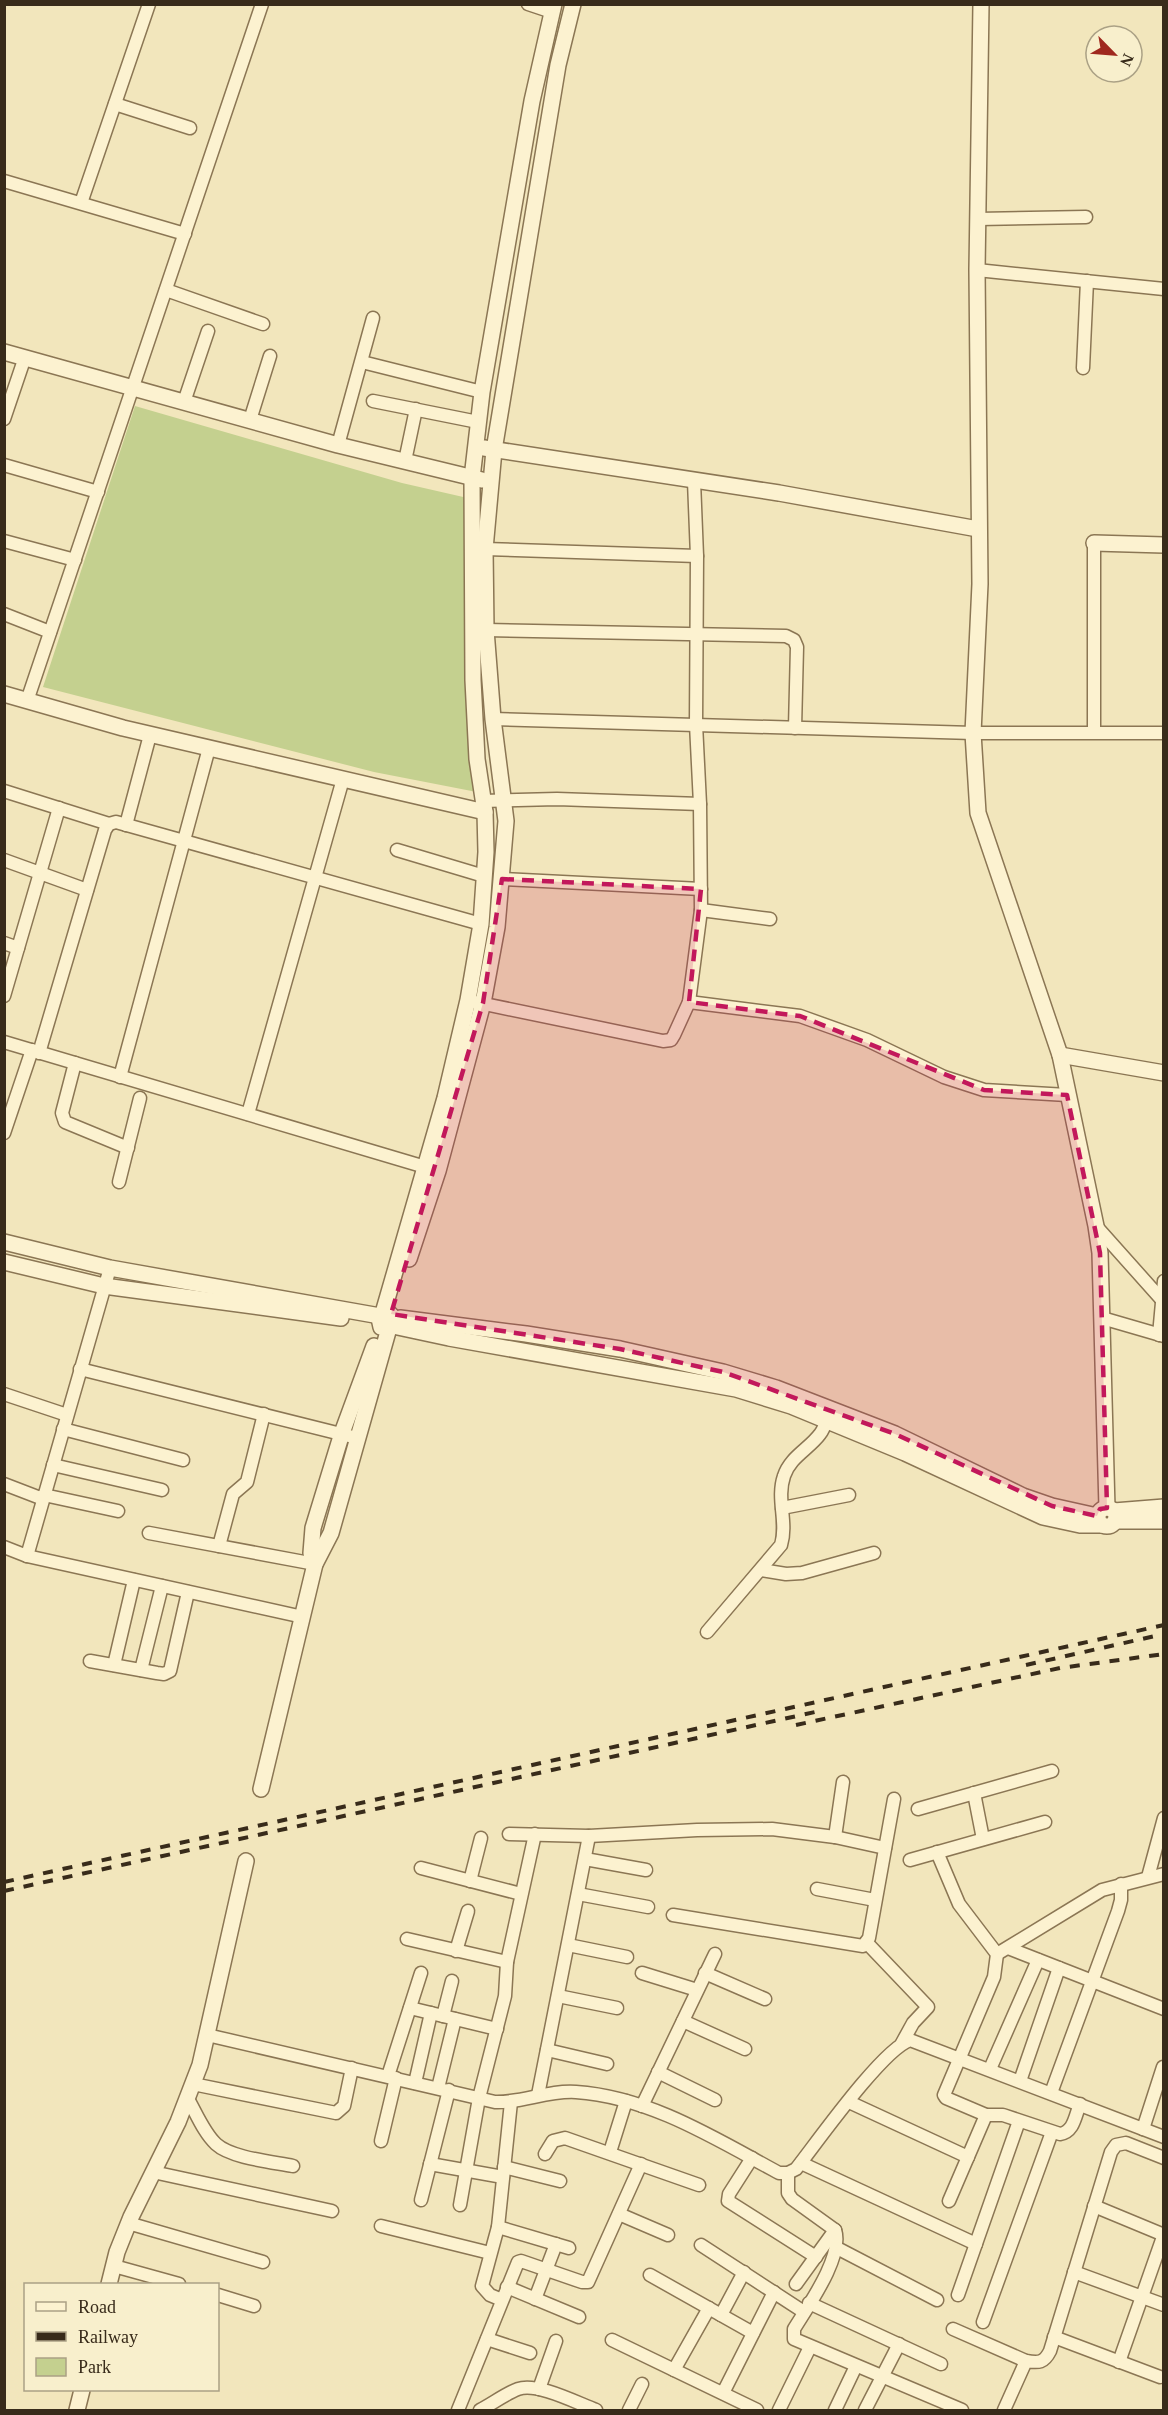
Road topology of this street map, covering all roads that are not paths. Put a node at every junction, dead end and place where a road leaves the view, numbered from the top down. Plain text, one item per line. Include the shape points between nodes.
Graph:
1 (149, 4) edge
2 (262, 4) edge
3 (528, 4) edge
4 (573, 4) edge
5 (981, 4) edge
6 (553, 8) edge
7 (115, 104) junction
8 (190, 128) dead end
9 (4, 181) edge
10 (81, 203) junction
11 (1086, 217) dead end
12 (978, 219) junction
13 (185, 234) junction
14 (977, 270) junction
15 (1087, 281) junction
16 (1164, 289) edge
17 (166, 290) junction
18 (373, 318) dead end
19 (263, 324) dead end
20 (208, 331) dead end
21 (4, 352) edge
22 (270, 356) dead end
23 (25, 357) junction
24 (362, 362) junction
25 (1083, 368) dead end
26 (134, 387) junction
27 (482, 392) junction
28 (373, 401) dead end
29 (184, 402) junction
30 (416, 409) junction
31 (4, 419) edge
32 (250, 420) junction
33 (478, 422) junction
34 (338, 445) junction
35 (475, 447) junction
36 (494, 450) junction
37 (405, 461) junction
38 (4, 465) edge
39 (472, 478) junction
40 (491, 481) junction
41 (694, 481) junction
42 (98, 492) junction
43 (978, 529) junction
44 (4, 541) edge
45 (1094, 543) joint
46 (1164, 545) edge
47 (485, 549) junction
48 (697, 556) junction
49 (75, 560) junction
50 (4, 614) edge
51 (486, 630) junction
52 (50, 632) junction
53 (695, 634) junction
54 (4, 694) edge
55 (27, 701) junction
56 (493, 719) junction
57 (696, 724) junction
58 (795, 728) junction
59 (1094, 732) junction
60 (973, 733) junction
61 (1164, 733) edge
62 (150, 735) junction
63 (209, 748) junction
64 (343, 779) junction
65 (4, 790) edge
66 (504, 801) junction
67 (700, 804) junction
68 (484, 806) junction
69 (59, 808) junction
70 (109, 824) junction
71 (126, 825) junction
72 (184, 842) junction
73 (397, 850) dead end
74 (4, 860) edge
75 (40, 873) junction
76 (484, 876) junction
77 (316, 878) junction
78 (502, 879) junction
79 (701, 889) junction
80 (87, 890) junction
81 (701, 910) junction
82 (770, 919) dead end
83 (481, 924) junction
84 (4, 943) edge
85 (18, 948) junction
86 (4, 996) edge
87 (475, 1002) junction
88 (689, 1002) junction
89 (4, 1042) edge
90 (35, 1051) junction
91 (1060, 1055) junction
92 (75, 1063) junction
93 (1164, 1073) edge
94 (120, 1077) junction
95 (1067, 1095) junction
96 (140, 1098) dead end
97 (10, 1099) edge
98 (248, 1114) junction
99 (4, 1133) edge
100 (128, 1148) junction
101 (431, 1169) junction
102 (119, 1182) dead end
103 (1096, 1227) junction
104 (4, 1242) edge
105 (4, 1262) edge
106 (110, 1268) junction
107 (1164, 1281) edge
108 (104, 1286) junction
109 (1162, 1300) edge
110 (1102, 1318) junction
111 (387, 1321) junction
112 (1161, 1335) edge
113 (80, 1369) junction
114 (4, 1394) edge
115 (264, 1414) junction
116 (67, 1415) junction
117 (828, 1415) junction
118 (63, 1429) junction
119 (350, 1436) junction
120 (183, 1460) dead end
121 (53, 1465) junction
122 (4, 1484) edge
123 (162, 1490) dead end
124 (849, 1495) dead end
125 (44, 1497) junction
126 (1164, 1507) edge
127 (782, 1508) junction
128 (118, 1511) dead end
129 (1107, 1516) junction
130 (1164, 1521) edge
131 (149, 1533) dead end
132 (219, 1546) junction
133 (4, 1547) edge
134 (874, 1553) dead end
135 (27, 1556) junction
136 (315, 1564) junction
137 (761, 1570) junction
138 (134, 1580) junction
139 (162, 1586) junction
140 (188, 1592) junction
141 (303, 1617) junction
142 (707, 1632) dead end
143 (90, 1661) dead end
144 (114, 1665) junction
145 (141, 1670) junction
146 (1052, 1771) dead end
147 (843, 1782) dead end
148 (261, 1789) dead end
149 (974, 1793) junction
150 (894, 1799) dead end
151 (918, 1809) dead end
152 (1164, 1818) edge
153 (1045, 1822) dead end
154 (510, 1834) dead end
155 (535, 1834) junction
156 (589, 1836) junction
157 (834, 1837) junction
158 (481, 1838) dead end
159 (983, 1839) junction
160 (885, 1848) junction
161 (937, 1852) junction
162 (585, 1859) junction
163 (910, 1860) dead end
164 (246, 1861) dead end
165 (421, 1868) dead end
166 (646, 1870) dead end
167 (1164, 1874) edge
168 (1148, 1876) junction
169 (470, 1881) junction
170 (1121, 1884) junction
171 (817, 1889) dead end
172 (521, 1894) junction
173 (578, 1894) junction
174 (875, 1900) junction
175 (648, 1907) dead end
176 (468, 1911) dead end
177 (673, 1915) dead end
178 (407, 1939) dead end
179 (867, 1943) junction
180 (568, 1945) junction
181 (456, 1951) junction
182 (1002, 1951) junction
183 (715, 1954) dead end
184 (627, 1957) dead end
185 (1038, 1960) junction
186 (507, 1962) junction
187 (1059, 1968) junction
188 (421, 1973) dead end
189 (642, 1973) dead end
190 (705, 1973) junction
191 (452, 1981) dead end
192 (1092, 1982) junction
193 (697, 1990) junction
194 (558, 1996) junction
195 (765, 1999) dead end
196 (410, 2008) junction
197 (616, 2008) dead end
198 (1164, 2009) edge
199 (443, 2016) junction
200 (682, 2021) junction
201 (497, 2029) junction
202 (207, 2035) junction
203 (902, 2043) junction
204 (745, 2049) dead end
205 (547, 2050) junction
206 (960, 2058) junction
207 (607, 2064) dead end
208 (1163, 2067) edge
209 (352, 2068) junction
210 (990, 2069) junction
211 (658, 2072) junction
212 (392, 2077) junction
213 (1020, 2081) junction
214 (415, 2082) junction
215 (194, 2084) junction
216 (443, 2089) junction
217 (1051, 2093) junction
218 (538, 2095) junction
219 (479, 2098) junction
220 (188, 2099) junction
221 (715, 2100) dead end
222 (626, 2101) junction
223 (512, 2102) junction
224 (849, 2102) junction
225 (1080, 2104) junction
226 (642, 2106) junction
227 (986, 2115) junction
228 (1019, 2121) junction
229 (1143, 2129) junction
230 (1052, 2132) junction
231 (1164, 2136) edge
232 (381, 2141) dead end
233 (610, 2152) junction
234 (545, 2154) dead end
235 (968, 2157) junction
236 (752, 2158) junction
237 (1164, 2158) edge
238 (801, 2163) junction
239 (430, 2164) junction
240 (641, 2164) junction
241 (293, 2166) dead end
242 (466, 2171) junction
243 (153, 2172) junction
244 (504, 2172) junction
245 (788, 2173) junction
246 (561, 2181) dead end
247 (699, 2185) dead end
248 (421, 2200) dead end
249 (949, 2201) dead end
250 (460, 2205) dead end
251 (1094, 2206) junction
252 (332, 2211) dead end
253 (619, 2214) junction
254 (128, 2223) junction
255 (381, 2226) dead end
256 (498, 2227) junction
257 (835, 2230) junction
258 (668, 2235) dead end
259 (1163, 2235) edge
260 (556, 2244) junction
261 (976, 2244) junction
262 (702, 2245) dead end
263 (569, 2248) dead end
264 (837, 2248) junction
265 (490, 2253) junction
266 (816, 2257) junction
267 (263, 2262) dead end
268 (114, 2266) junction
269 (546, 2270) junction
270 (744, 2272) junction
271 (1074, 2272) junction
272 (650, 2275) dead end
273 (109, 2283) edge
274 (175, 2283) edge
275 (796, 2284) dead end
276 (507, 2287) junction
277 (774, 2292) junction
278 (219, 2295) edge
279 (958, 2295) dead end
280 (1142, 2297) junction
281 (535, 2299) junction
282 (502, 2300) junction
283 (937, 2300) dead end
284 (1164, 2305) edge
285 (254, 2306) dead end
286 (807, 2307) junction
287 (709, 2308) junction
288 (720, 2315) junction
289 (579, 2317) dead end
290 (983, 2322) dead end
291 (953, 2329) dead end
292 (753, 2333) junction
293 (1054, 2337) junction
294 (487, 2339) junction
295 (612, 2340) dead end
296 (556, 2342) dead end
297 (899, 2344) junction
298 (810, 2347) junction
299 (530, 2353) dead end
300 (1026, 2361) junction
301 (1119, 2362) junction
302 (941, 2364) dead end
303 (856, 2366) junction
304 (674, 2370) junction
305 (1160, 2377) dead end
306 (882, 2378) junction
307 (642, 2384) dead end
308 (539, 2389) junction
309 (82, 2391) edge
310 (723, 2393) junction
311 (77, 2410) edge
312 (458, 2410) edge
313 (465, 2410) edge
314 (478, 2410) edge
315 (596, 2410) edge
316 (630, 2410) edge
317 (757, 2410) edge
318 (779, 2410) edge
319 (835, 2410) edge
320 (865, 2410) edge
321 (962, 2410) edge
322 (1004, 2410) edge

1 - 7 street
2 - 13 street
3 - 6 street
4 - 36 street via 558,65
5 - 12 street
6 - 27 street via 532,101
7 - 8 street
7 - 10 street
9 - 10 street
10 - 13 street
11 - 12 street
12 - 14 street
13 - 17 street
14 - 15 street
14 - 43 street
15 - 16 street
15 - 25 street
17 - 19 street
17 - 26 street
18 - 24 street
20 - 29 street
21 - 23 street
22 - 32 street
23 - 26 street
23 - 31 street
24 - 27 street
24 - 34 street
26 - 29 street
26 - 42 street
27 - 33 street
28 - 30 street
29 - 32 street
30 - 33 street
30 - 37 street
32 - 34 street
33 - 35 street
34 - 37 street
35 - 36 street
35 - 39 street
36 - 40 street
36 - 41 street
37 - 39 street
38 - 42 street
39 - 40 street
39 - 68 street via 473,680
40 - 47 street
41 - 43 street
41 - 48 street
42 - 49 street
43 - 60 street via 980,584
44 - 49 street
45 - 46 street
45 - 59 street
47 - 48 street
47 - 51 street
48 - 53 street
49 - 52 street
50 - 52 street
51 - 53 street
51 - 56 street
52 - 55 street
53 - 57 street
53 - 58 street via 779,636 794,640
54 - 55 street
55 - 62 street
56 - 57 street
56 - 66 street
57 - 58 street
57 - 67 street
58 - 60 street
59 - 60 street
59 - 61 street
60 - 91 street via 978,813
62 - 63 street
62 - 71 street
63 - 64 street
63 - 72 street
64 - 68 street
64 - 77 street
65 - 69 street
66 - 67 street
66 - 68 street
66 - 78 street
67 - 79 street
68 - 76 street
69 - 70 street
69 - 75 street
70 - 71 street
70 - 80 street
71 - 72 street
72 - 77 street
72 - 94 street
73 - 76 street
74 - 75 street
75 - 80 street
75 - 85 street
76 - 83 street
77 - 83 street
77 - 98 street
78 - 79 street
78 - 87 street via 497,927
79 - 81 street
80 - 90 street
81 - 82 street
81 - 88 street
83 - 87 street
84 - 85 street
85 - 86 street
87 - 88 street via 663,1041 674,1035
87 - 101 street via 445,1098
88 - 95 street via 800,1016 984,1090
89 - 90 street
90 - 92 street
90 - 97 street
91 - 93 street
91 - 95 street
92 - 94 street
92 - 100 street via 62,1113 65,1122
94 - 98 street
95 - 103 street
96 - 100 street
97 - 99 street
98 - 101 street
100 - 102 street
101 - 111 street
103 - 109 street
103 - 110 street
104 - 106 street
105 - 108 street
106 - 108 street
106 - 111 street
107 - 109 street
108 - 111 street
108 - 113 street
109 - 112 street
110 - 112 street
110 - 129 street
111 - 117 street via 525,1334 620,1349 776,1388
111 - 119 street
113 - 115 street
113 - 116 street
114 - 116 street
115 - 119 street
115 - 132 street via 247,1482 233,1494
116 - 118 street
117 - 127 street via 819,1436 799,1453 784,1474
117 - 129 street via 895,1434 1023,1496 1052,1506
118 - 120 street
118 - 121 street
119 - 136 street via 331,1533
121 - 123 street
121 - 125 street
122 - 125 street
124 - 127 street
125 - 128 street
125 - 135 street
126 - 129 street
127 - 137 street via 781,1545
129 - 130 street
131 - 132 street
132 - 136 street
133 - 135 street
134 - 137 street via 802,1572
135 - 138 street
136 - 141 street
137 - 142 street
138 - 139 street
138 - 144 street
139 - 140 street
139 - 145 street
140 - 141 street
140 - 145 street via 170,1671 164,1674
141 - 148 street
143 - 144 street
144 - 145 street
146 - 149 street
147 - 157 street
149 - 151 street
149 - 159 street
150 - 160 street
152 - 168 street
153 - 159 street
154 - 155 street
155 - 156 street
155 - 172 street
156 - 157 street via 748,1828
156 - 162 street
157 - 160 street
158 - 169 street
159 - 161 street
160 - 174 street
161 - 163 street
161 - 182 street via 959,1904
162 - 166 street
162 - 173 street
164 - 202 street
165 - 169 street
167 - 168 street
168 - 170 street
169 - 172 street
170 - 182 street via 1102,1890
170 - 192 street via 1118,1911
171 - 174 street
172 - 186 street
173 - 175 street
173 - 180 street
174 - 179 street
176 - 181 street
177 - 179 street via 859,1947
178 - 181 street
179 - 203 street via 928,2007
180 - 184 street
180 - 194 street
181 - 186 street
182 - 185 street
182 - 206 street
183 - 190 street
185 - 187 street
185 - 210 street
186 - 201 street via 506,1990
187 - 192 street
187 - 213 street
188 - 196 street
189 - 193 street
190 - 193 street
190 - 195 street
191 - 199 street
192 - 198 street
192 - 217 street
193 - 200 street
194 - 197 street
194 - 205 street
196 - 199 street
196 - 212 street
199 - 201 street
199 - 214 street
199 - 216 street
200 - 204 street
200 - 211 street
201 - 219 street
202 - 209 street
202 - 215 street
203 - 206 street via 919,2042
203 - 224 street
205 - 207 street
205 - 218 street
206 - 210 street
206 - 227 street via 944,2095
208 - 229 street
209 - 212 street
209 - 215 street via 344,2106 336,2113
210 - 213 street
211 - 221 street
211 - 226 street
212 - 214 street
212 - 232 street
213 - 217 street
214 - 216 street
215 - 220 street
216 - 219 street
216 - 239 street
217 - 225 street
218 - 222 street via 574,2092
218 - 223 street
219 - 223 street
219 - 242 street
220 - 241 street via 215,2144 234,2153
220 - 243 street
222 - 226 street
222 - 233 street
223 - 244 street
224 - 235 street
224 - 238 street
225 - 229 street
225 - 230 street via 1071,2128 1066,2133
226 - 236 street
227 - 228 street via 1003,2115
227 - 235 street
228 - 230 street
228 - 261 street
229 - 231 street
230 - 290 street
233 - 234 street via 565,2138 553,2141
233 - 240 street
235 - 249 street
236 - 245 street via 779,2173
236 - 266 street via 728,2200
237 - 251 street via 1126,2143 1116,2145
238 - 245 street
238 - 261 street
239 - 242 street
239 - 248 street
240 - 247 street
240 - 253 street
242 - 244 street
242 - 250 street
243 - 252 street
243 - 254 street
244 - 246 street
244 - 256 street
245 - 257 street via 788,2193 792,2199
251 - 259 street
251 - 271 street
253 - 258 street
253 - 269 street via 588,2282
254 - 267 street
254 - 268 street
255 - 265 street
256 - 260 street
256 - 265 street
257 - 264 street
257 - 266 street
259 - 280 street
260 - 263 street
260 - 269 street
261 - 279 street
262 - 270 street
264 - 283 street
264 - 286 street
265 - 282 street via 482,2286 489,2295
266 - 275 street
268 - 273 street
268 - 274 street
269 - 276 street via 521,2261
269 - 281 street
270 - 277 street
270 - 288 street
271 - 280 street
271 - 293 street
272 - 287 street
276 - 281 street
276 - 282 street
277 - 286 street
277 - 292 street
278 - 285 street
280 - 284 street
280 - 301 street
281 - 289 street
282 - 294 street
286 - 297 street
286 - 298 street via 793,2334 794,2339
287 - 288 street
287 - 304 street
288 - 292 street
291 - 300 street
292 - 310 street
293 - 300 street via 1046,2360
293 - 301 street
294 - 299 street
294 - 312 street
295 - 304 street
296 - 308 street
297 - 302 street
297 - 306 street
298 - 303 street
298 - 318 street
300 - 322 street
301 - 305 street
303 - 306 street
303 - 319 street
304 - 310 street
306 - 320 street
306 - 321 street
307 - 316 street
308 - 314 street via 518,2390
308 - 315 street
309 - 311 street
310 - 317 street
313 - 314 street

